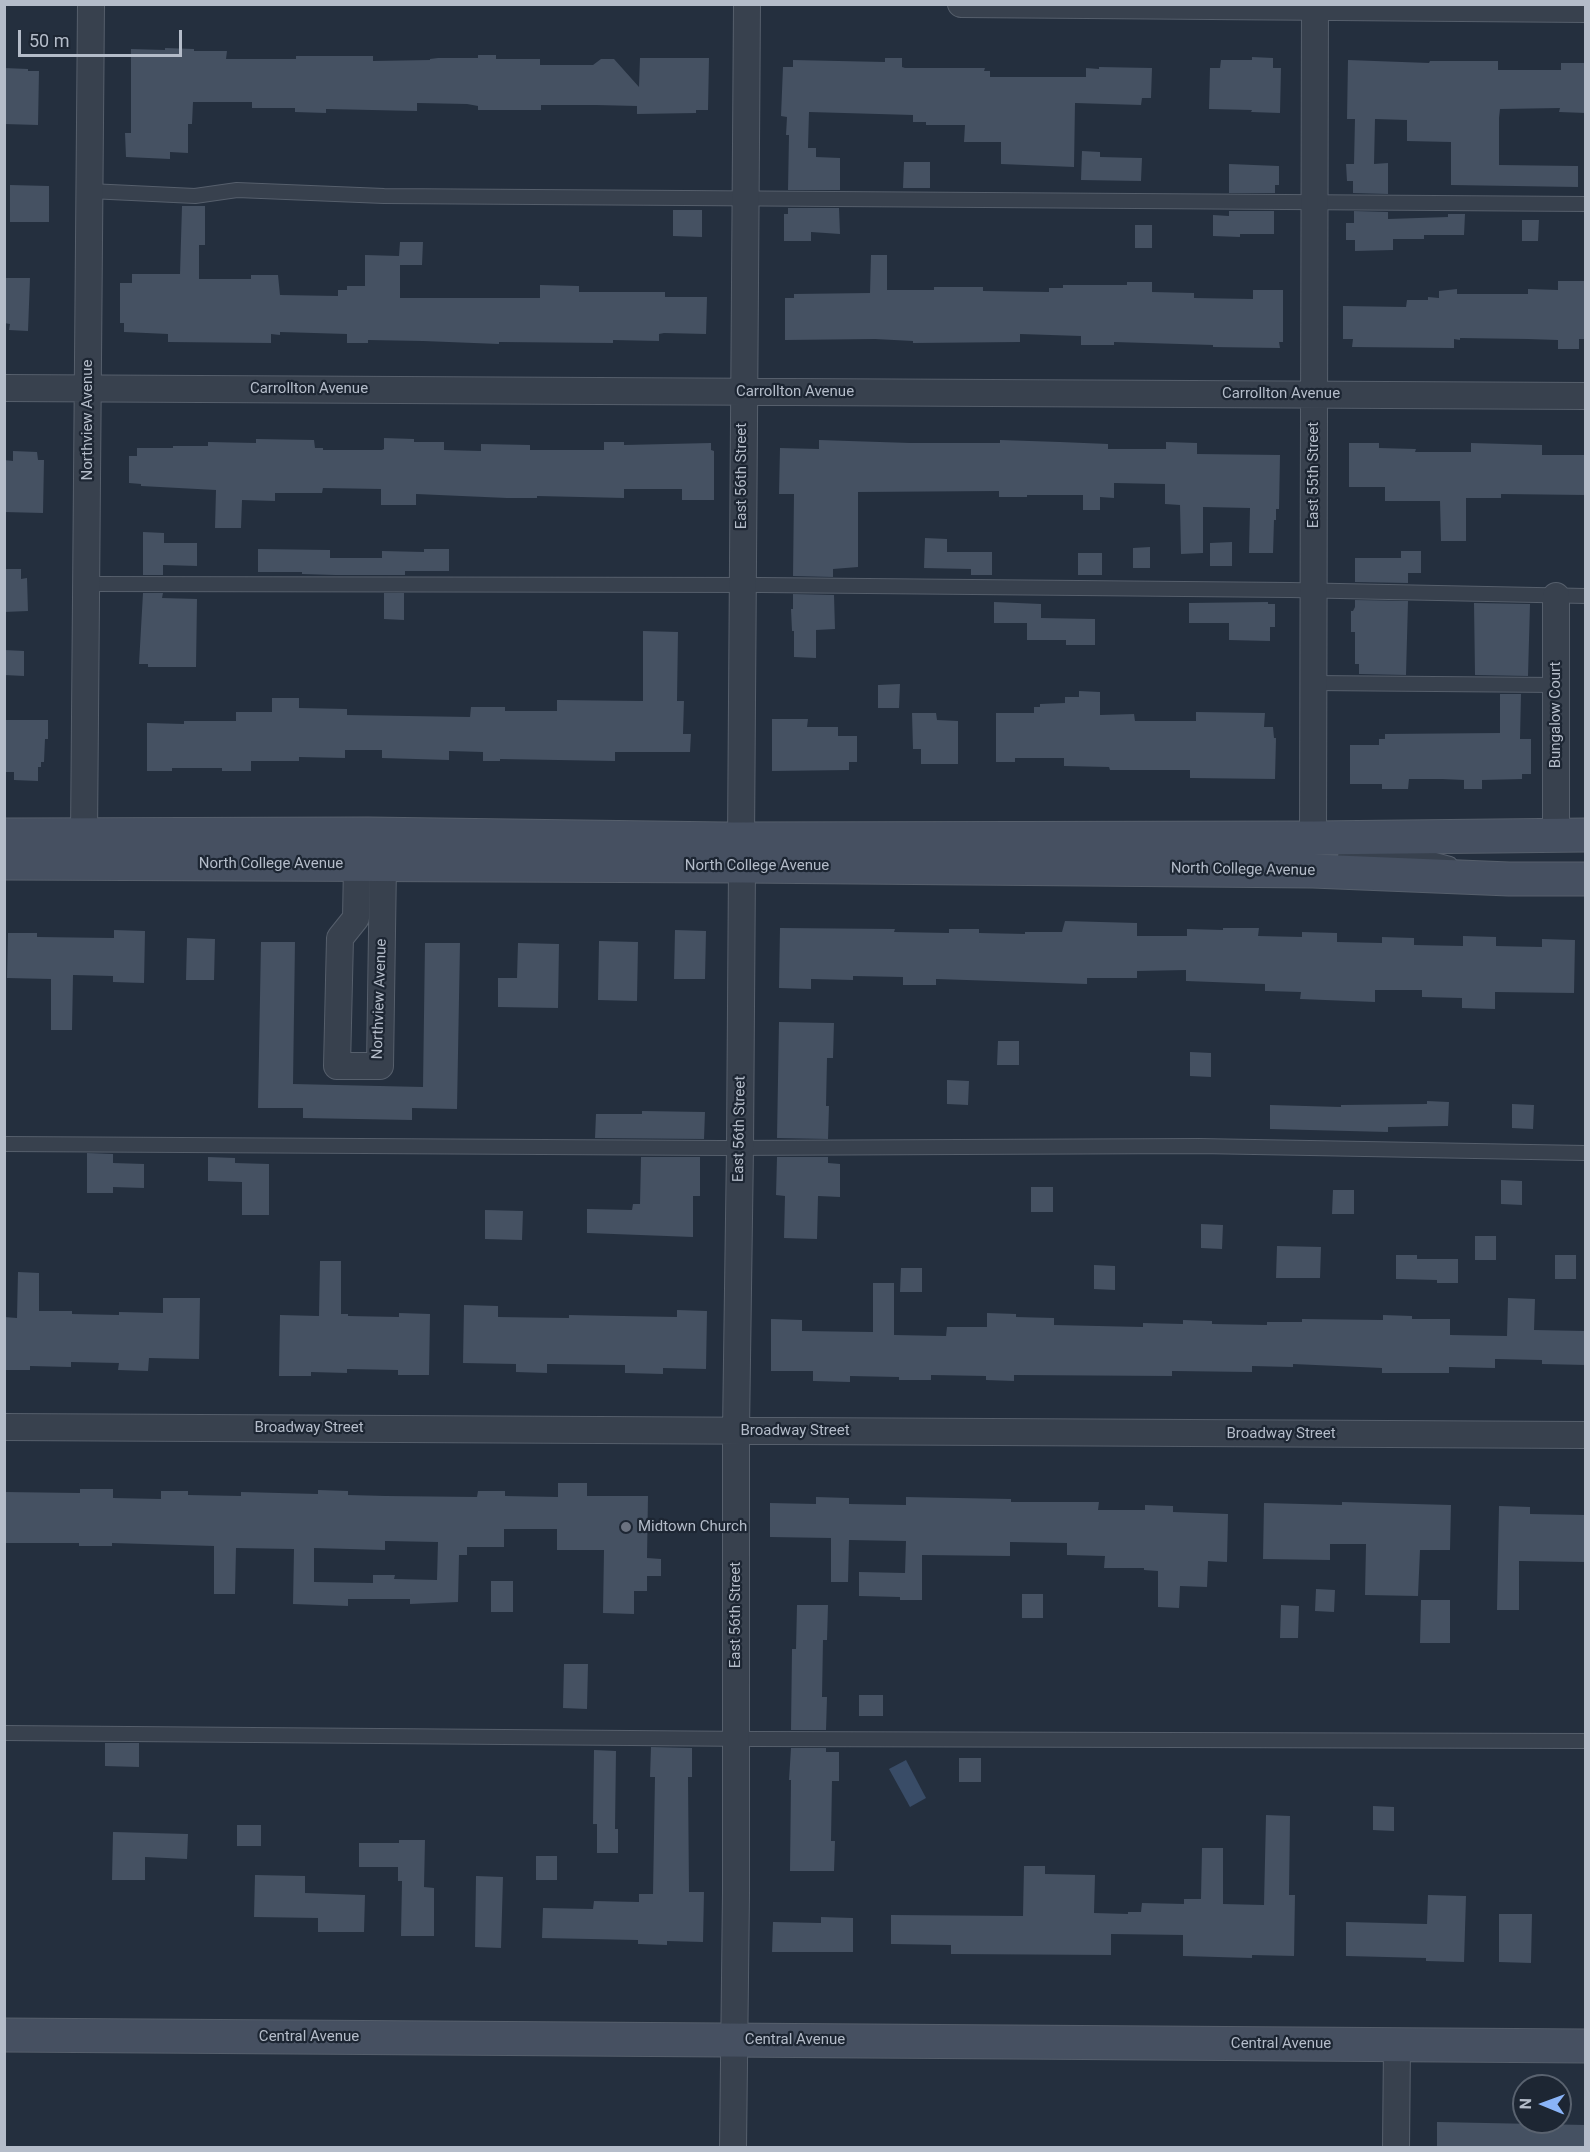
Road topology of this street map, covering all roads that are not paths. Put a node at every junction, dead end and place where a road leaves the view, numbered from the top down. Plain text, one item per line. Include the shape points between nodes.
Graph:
1 (90, 4) edge
2 (747, 4) edge
3 (962, 4) edge
4 (1315, 6) edge
5 (1586, 9) edge
6 (89, 191) junction
7 (745, 200) junction
8 (1314, 202) junction
9 (1586, 204) edge
10 (4, 388) edge
11 (88, 388) junction
12 (743, 392) junction
13 (1314, 394) junction
14 (1586, 396) edge
15 (87, 584) junction
16 (742, 584) junction
17 (1313, 591) junction
18 (1556, 596) junction
19 (1586, 596) edge
20 (1313, 683) junction
21 (1556, 685) junction
22 (4, 835) edge
23 (84, 835) junction
24 (1509, 835) junction
25 (1571, 835) edge
26 (1321, 847) junction
27 (148, 850) dead end
28 (741, 852) junction
29 (1032, 855) dead end
30 (1424, 857) junction
31 (4, 863) edge
32 (370, 865) junction
33 (1509, 879) junction
34 (1586, 879) edge
35 (356, 918) junction
36 (382, 918) junction
37 (4, 1144) edge
38 (740, 1148) junction
39 (1586, 1153) edge
40 (4, 1427) edge
41 (736, 1430) junction
42 (1586, 1436) edge
43 (4, 1733) edge
44 (736, 1739) junction
45 (1586, 1741) edge
46 (4, 2036) edge
47 (734, 2040) junction
48 (1397, 2044) junction
49 (1586, 2046) edge
50 (733, 2148) edge
51 (1396, 2148) edge

1 - 6 street, Northview Avenue
2 - 7 street, East 56th Street
3 - 4 street
4 - 5 street
4 - 8 street, East 55th Street
6 - 7 lane via 195,196 237,190 384,196
6 - 11 street, Northview Avenue
7 - 8 lane
7 - 12 street, East 56th Street
8 - 9 lane
8 - 13 street, East 55th Street
10 - 11 street, Carrollton Avenue
11 - 12 street, Carrollton Avenue
11 - 15 street, Northview Avenue
12 - 13 street, Carrollton Avenue
12 - 16 street, East 56th Street
13 - 14 street, Carrollton Avenue
13 - 17 street, East 55th Street
15 - 16 lane
15 - 23 street, Northview Avenue
16 - 17 lane
16 - 28 street, East 56th Street
17 - 18 lane
17 - 20 street, East 55th Street
18 - 19 lane
18 - 21 street, Bungalow Court
20 - 21 lane
20 - 26 street, East 55th Street
21 - 25 street, Bungalow Court
22 - 23 main road, North College Avenue
23 - 28 main road, North College Avenue via 368,834
24 - 25 main road, North College Avenue
24 - 26 main road, North College Avenue
24 - 30 lane, North College Avenue
26 - 28 main road, North College Avenue
26 - 30 lane, North College Avenue
27 - 29 lane, North College Avenue
28 - 32 main road, North College Avenue
28 - 33 main road, North College Avenue
28 - 38 street, East 56th Street
30 - 33 lane, North College Avenue
31 - 32 main road, North College Avenue
32 - 35 street
32 - 36 street, Northview Avenue
33 - 34 main road, North College Avenue
35 - 36 lane, Northview Avenue
35 - 36 street, Northview Avenue via 340,938 338,1066 380,1066
37 - 38 lane
38 - 39 lane via 1199,1146
38 - 41 street, East 56th Street
40 - 41 street, Broadway Street
41 - 42 street, Broadway Street
41 - 44 street, East 56th Street
43 - 44 lane
44 - 45 lane
44 - 47 street, East 56th Street
46 - 47 main road, Central Avenue
47 - 48 main road, Central Avenue
47 - 50 street, East 56th Street
48 - 49 main road, Central Avenue
48 - 51 street

